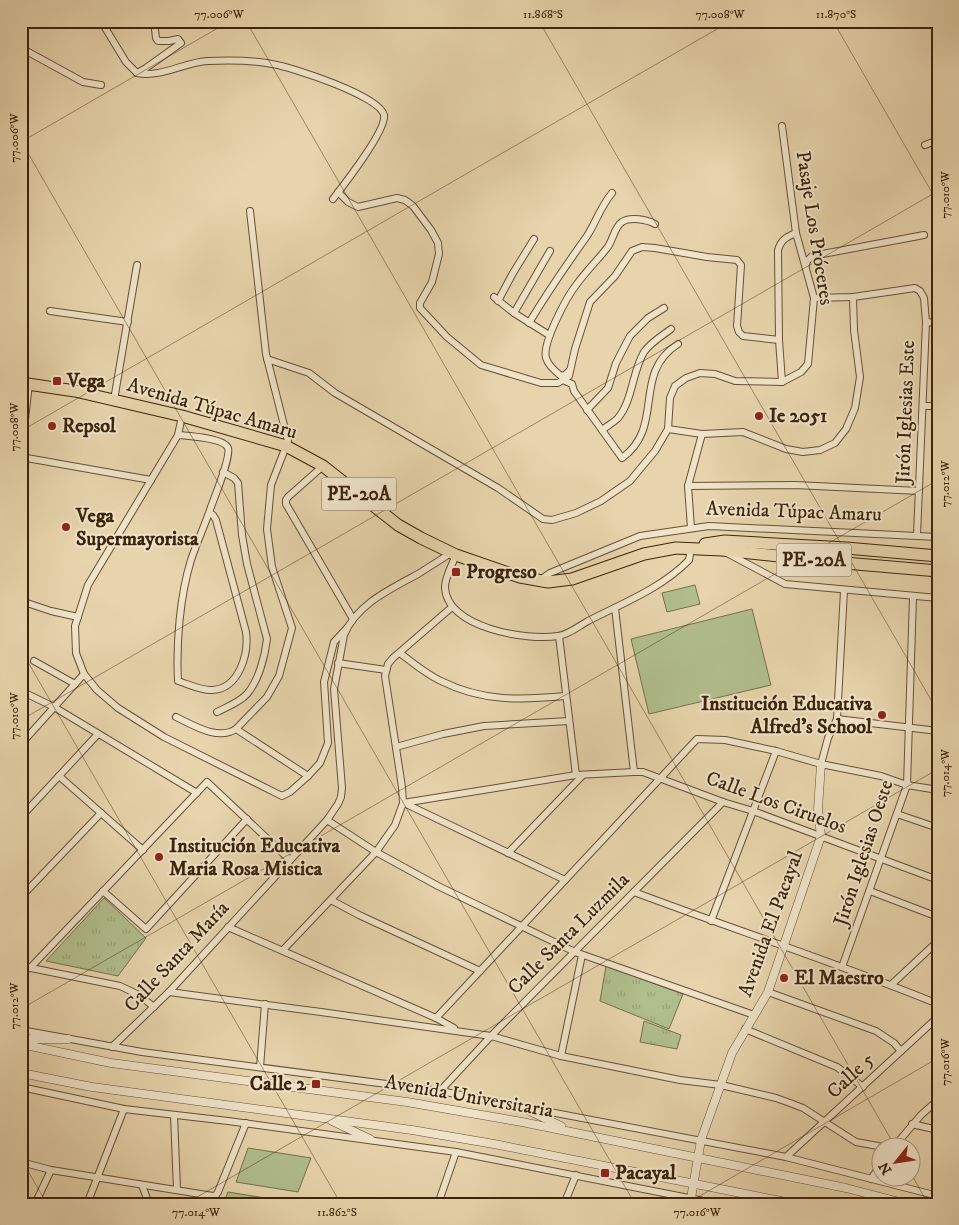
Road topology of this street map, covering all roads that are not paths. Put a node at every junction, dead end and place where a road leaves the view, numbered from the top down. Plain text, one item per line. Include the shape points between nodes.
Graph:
1 (103, 21) edge
2 (154, 21) edge
3 (21, 48) edge
4 (137, 73) junction
5 (100, 85) dead end
6 (782, 126) dead end
7 (938, 140) edge
8 (924, 146) dead end
9 (338, 192) junction
10 (612, 193) dead end
11 (333, 199) dead end
12 (250, 211) dead end
13 (656, 224) dead end
14 (796, 234) junction
15 (924, 235) dead end
16 (534, 239) dead end
17 (550, 251) dead end
18 (137, 265) dead end
19 (806, 265) junction
20 (853, 297) junction
21 (814, 298) junction
22 (664, 308) dead end
23 (50, 311) dead end
24 (514, 313) junction
25 (128, 322) junction
26 (926, 322) junction
27 (529, 323) junction
28 (938, 323) edge
29 (671, 329) dead end
30 (549, 335) junction
31 (779, 340) junction
32 (678, 344) dead end
33 (267, 359) junction
34 (572, 369) junction
35 (563, 380) junction
36 (782, 382) junction
37 (25, 383) edge
38 (114, 400) junction
39 (923, 406) junction
40 (938, 406) edge
41 (587, 410) junction
42 (182, 416) junction
43 (668, 429) junction
44 (602, 430) junction
45 (702, 434) junction
46 (178, 435) junction
47 (286, 446) junction
48 (21, 456) edge
49 (323, 466) junction
50 (223, 472) junction
51 (151, 480) junction
52 (688, 486) junction
53 (919, 491) junction
54 (209, 513) junction
55 (691, 528) junction
56 (917, 536) junction
57 (938, 537) edge
58 (691, 548) junction
59 (722, 550) junction
60 (453, 554) junction
61 (938, 556) edge
62 (938, 571) edge
63 (539, 581) junction
64 (844, 591) junction
65 (913, 597) junction
66 (938, 598) edge
67 (21, 601) edge
68 (452, 607) junction
69 (615, 608) junction
70 (78, 617) junction
71 (354, 619) junction
72 (347, 628) junction
73 (560, 636) junction
74 (400, 653) junction
75 (34, 661) dead end
76 (338, 663) junction
77 (386, 670) junction
78 (84, 674) junction
79 (75, 684) junction
80 (21, 691) edge
81 (566, 696) junction
82 (54, 707) junction
83 (217, 712) dead end
84 (176, 717) dead end
85 (837, 719) junction
86 (569, 721) junction
87 (236, 728) junction
88 (908, 728) junction
89 (938, 731) edge
90 (98, 734) junction
91 (21, 744) edge
92 (396, 747) junction
93 (776, 751) junction
94 (821, 764) junction
95 (634, 772) junction
96 (580, 775) junction
97 (59, 776) junction
98 (308, 776) junction
99 (660, 778) junction
100 (906, 785) junction
101 (938, 790) edge
102 (196, 793) junction
103 (723, 802) junction
104 (402, 803) junction
105 (753, 811) junction
106 (101, 813) junction
107 (897, 814) junction
108 (21, 817) edge
109 (247, 819) junction
110 (327, 820) junction
111 (938, 828) edge
112 (820, 836) junction
113 (143, 850) junction
114 (376, 852) junction
115 (508, 853) junction
116 (881, 858) junction
117 (290, 860) junction
118 (565, 880) junction
119 (938, 880) edge
120 (103, 891) junction
121 (870, 891) junction
122 (634, 892) junction
123 (21, 897) edge
124 (331, 900) junction
125 (938, 917) edge
126 (711, 921) junction
127 (521, 926) junction
128 (228, 927) junction
129 (938, 941) edge
130 (784, 946) junction
131 (283, 950) junction
132 (579, 953) junction
133 (21, 966) edge
134 (842, 967) junction
135 (30, 968) junction
136 (480, 971) junction
137 (891, 985) junction
138 (169, 992) junction
139 (768, 992) junction
140 (264, 1004) junction
141 (938, 1004) edge
142 (154, 1007) junction
143 (754, 1015) junction
144 (938, 1017) edge
145 (436, 1018) junction
146 (745, 1029) junction
147 (21, 1030) edge
148 (460, 1031) junction
149 (491, 1036) junction
150 (21, 1039) edge
151 (68, 1039) junction
152 (21, 1044) edge
153 (112, 1047) junction
154 (902, 1051) junction
155 (561, 1056) junction
156 (260, 1067) junction
157 (21, 1073) edge
158 (720, 1085) junction
159 (21, 1087) edge
160 (863, 1087) junction
161 (440, 1091) junction
162 (938, 1100) edge
163 (517, 1105) junction
164 (124, 1109) junction
165 (174, 1115) junction
166 (326, 1118) junction
167 (825, 1122) junction
168 (246, 1123) junction
169 (912, 1124) junction
170 (938, 1130) edge
171 (572, 1132) junction
172 (900, 1138) edge
173 (370, 1139) junction
174 (701, 1140) junction
175 (872, 1145) edge
176 (456, 1152) junction
177 (698, 1157) junction
178 (786, 1157) junction
179 (21, 1162) edge
180 (51, 1170) junction
181 (576, 1175) junction
182 (98, 1178) junction
183 (871, 1179) joint
184 (693, 1182) junction
185 (142, 1185) junction
186 (177, 1190) junction
187 (938, 1196) edge
188 (690, 1200) edge
189 (35, 1204) edge
190 (87, 1204) edge
191 (149, 1204) edge
192 (438, 1204) edge
193 (564, 1204) edge
194 (720, 1204) edge
195 (796, 1204) edge
196 (907, 1204) edge

1 - 4 street via 126,62
2 - 4 street via 158,41 178,39 181,45
3 - 5 street via 84,82
4 - 9 street via 152,74 206,61 252,61 308,73 370,100 384,116 383,127
6 - 14 street, Pasaje Los Próceres
7 - 8 street
9 - 11 street
9 - 35 street via 358,206 397,198 413,206 431,230 438,243 439,254 432,282 420,308 481,365 541,383
10 - 27 street
12 - 33 street
13 - 30 street via 649,220 627,220 618,226 609,245 575,285
14 - 19 street, Pasaje Los Próceres
14 - 31 street via 785,237 778,250
15 - 19 street via 812,256
16 - 24 street via 496,299
17 - 24 street
18 - 25 street
19 - 21 street, Pasaje Los Próceres
20 - 21 street
20 - 26 street, Jirón Iglesias Este via 914,288 924,298
20 - 45 street via 860,377 855,408 846,429 835,443 820,450 803,452 742,432
21 - 36 street, Pasaje Los Próceres via 808,364 801,372
22 - 41 street via 630,336 616,362 608,388
23 - 25 street
24 - 27 street
25 - 38 street
26 - 28 street
26 - 39 street, Jirón Iglesias Este
27 - 30 street
29 - 44 street via 645,352 622,412
30 - 34 street via 546,358 561,376
31 - 34 street via 743,336 739,332 736,326 741,265 737,260 642,247 630,253 615,276 590,302
31 - 36 street
32 - 44 street via 662,356 653,373 648,413 635,448 622,458
33 - 43 street via 309,373 335,393 498,488 543,519 552,520 576,513 630,481
33 - 47 street via 288,442
34 - 35 street
35 - 41 street via 572,384
36 - 43 street via 735,381 700,373 686,378 675,386 670,398
37 - 38 highway, Avenida Túpac Amaru / PE-20A
37 - 48 street
38 - 42 highway, Avenida Túpac Amaru / PE-20A
39 - 40 street
39 - 53 street, Jirón Iglesias Este
41 - 44 street
42 - 46 street
42 - 47 highway, Avenida Túpac Amaru / PE-20A
43 - 45 street
45 - 52 street
46 - 50 street via 226,445 228,455
46 - 51 street
47 - 49 highway, Avenida Túpac Amaru / PE-20A
47 - 87 street via 271,485 267,529 272,566 292,628 279,676 267,697
48 - 51 street
49 - 60 highway, Avenida Túpac Amaru / PE-20A via 398,525
49 - 71 street via 288,497 286,504
50 - 54 street
50 - 83 street via 238,483 247,564 267,639 260,668 247,694
51 - 70 street via 88,585
52 - 53 street via 795,485
52 - 55 street
53 - 56 street, Jirón Iglesias Este
54 - 54 street via 216,520 248,645 235,678 222,689 210,691 178,681 177,668 184,591 191,560
55 - 56 street, Avenida Túpac Amaru via 729,526
55 - 63 street, Avenida Túpac Amaru via 640,536 550,573
56 - 57 street, Avenida Túpac Amaru
58 - 59 highway, Avenida Túpac Amaru / PE-20A
58 - 61 highway, Avenida Túpac Amaru / PE-20A via 725,541
58 - 63 highway, Avenida Túpac Amaru / PE-20A via 644,554 572,579
58 - 69 street via 689,560 680,569
59 - 62 highway, Avenida Túpac Amaru / PE-20A
59 - 64 street via 785,584
60 - 63 highway, Avenida Túpac Amaru / PE-20A
60 - 68 street via 445,588
60 - 71 street, Calle Santa María via 377,597
64 - 65 street
64 - 85 street
65 - 66 street
65 - 88 street, Jirón Iglesias Oeste
67 - 70 street
68 - 73 street via 467,619 493,629 524,637
68 - 74 street
69 - 73 street
69 - 95 street
70 - 78 street via 76,653
71 - 72 street, Calle Santa María
72 - 76 street, Calle Santa María
72 - 98 street via 334,642 324,682 328,744 320,763
73 - 81 street
74 - 77 street
74 - 81 street via 440,681 490,698
75 - 79 street
76 - 77 street
76 - 110 street, Calle Santa María via 334,698 342,788 338,804
77 - 92 street
78 - 79 street
78 - 98 street via 118,708 164,737 272,792 282,796
79 - 82 street
80 - 82 street
81 - 86 street
82 - 90 street
82 - 91 street
84 - 87 street via 221,734
85 - 88 street
85 - 94 street
86 - 92 street via 484,726
86 - 96 street
87 - 98 street
88 - 89 street
88 - 100 street, Jirón Iglesias Oeste
90 - 97 street
90 - 102 street
92 - 104 street
93 - 94 street
93 - 99 street via 725,740 697,739
93 - 105 street
94 - 100 street via 881,776
94 - 112 street, Avenida El Pacayal
95 - 96 street, Calle Los Ciruelos
95 - 99 street, Calle Los Ciruelos
96 - 104 street, Calle Los Ciruelos
96 - 115 street
97 - 106 street
97 - 108 street
99 - 103 street, Calle Los Ciruelos
99 - 118 street
100 - 101 street
100 - 107 street, Jirón Iglesias Oeste
102 - 109 street via 207,782
102 - 113 street
103 - 105 street, Calle Los Ciruelos
103 - 122 street, Calle Santa Luzmila
104 - 114 street via 395,825
104 - 115 street
105 - 112 street, Calle Los Ciruelos
105 - 126 street
106 - 113 street
106 - 123 street
107 - 111 street
107 - 116 street, Jirón Iglesias Oeste
109 - 117 street
109 - 120 street via 146,928
110 - 114 street
110 - 117 street, Calle Santa María
112 - 116 street, Calle Los Ciruelos
112 - 130 street, Avenida El Pacayal
113 - 120 street
114 - 124 street
114 - 127 street
115 - 118 street
116 - 119 street, Calle Los Ciruelos
116 - 121 street, Jirón Iglesias Oeste
117 - 128 street, Calle Santa María
118 - 127 street
120 - 135 street
121 - 125 street
121 - 134 street, Jirón Iglesias Oeste
122 - 126 street
122 - 132 street, Calle Santa Luzmila
124 - 131 street
124 - 136 street
126 - 130 street
127 - 132 street
127 - 136 street
128 - 131 street
128 - 138 street, Calle Santa María
129 - 137 street
130 - 134 street
130 - 139 street, Avenida El Pacayal
131 - 145 street
132 - 143 street
132 - 149 street, Calle Santa Luzmila
132 - 155 street
133 - 135 street
134 - 137 street
135 - 142 street via 120,986 139,994
136 - 145 street
137 - 141 street
138 - 140 street
138 - 142 street, Calle Santa María
139 - 143 street, Avenida El Pacayal
139 - 154 street via 876,1031
140 - 148 street
140 - 156 street
142 - 153 street, Calle Santa María
143 - 146 street, Avenida El Pacayal
144 - 154 street, Calle 5
145 - 148 street
146 - 158 street, Avenida El Pacayal
146 - 160 street via 837,1067
147 - 151 street
148 - 149 street
149 - 155 street
149 - 161 street, Calle Santa Luzmila
150 - 151 street
151 - 153 street
152 - 171 street, Avenida Universitaria via 111,1062 407,1102
153 - 156 street
154 - 160 street, Calle 5
155 - 158 street
156 - 161 street
157 - 166 street, Avenida Universitaria via 92,1087
158 - 167 street via 776,1098 803,1108
158 - 174 street, Avenida El Pacayal
159 - 164 street
160 - 167 street, Calle 5
161 - 163 street
162 - 169 street
163 - 171 street
163 - 174 street
164 - 165 street
164 - 182 street
165 - 168 street
165 - 186 street
166 - 173 street
166 - 184 street, Avenida Universitaria via 494,1144
167 - 175 street via 856,1142
167 - 178 street, Calle 5
168 - 173 street
168 - 186 street via 216,1195
169 - 170 street
169 - 172 street
171 - 177 street, Avenida Universitaria
173 - 176 street
174 - 177 street, Avenida El Pacayal
174 - 178 street
176 - 181 street
176 - 192 street
177 - 184 street, Avenida El Pacayal
177 - 196 street, Avenida Universitaria
178 - 183 street
179 - 180 street
180 - 182 street
180 - 189 street
181 - 188 street
181 - 193 street
182 - 185 street
182 - 190 street
183 - 187 street
184 - 188 street, Avenida El Pacayal
184 - 195 street, Avenida Universitaria
185 - 186 street
185 - 191 street
188 - 194 street

